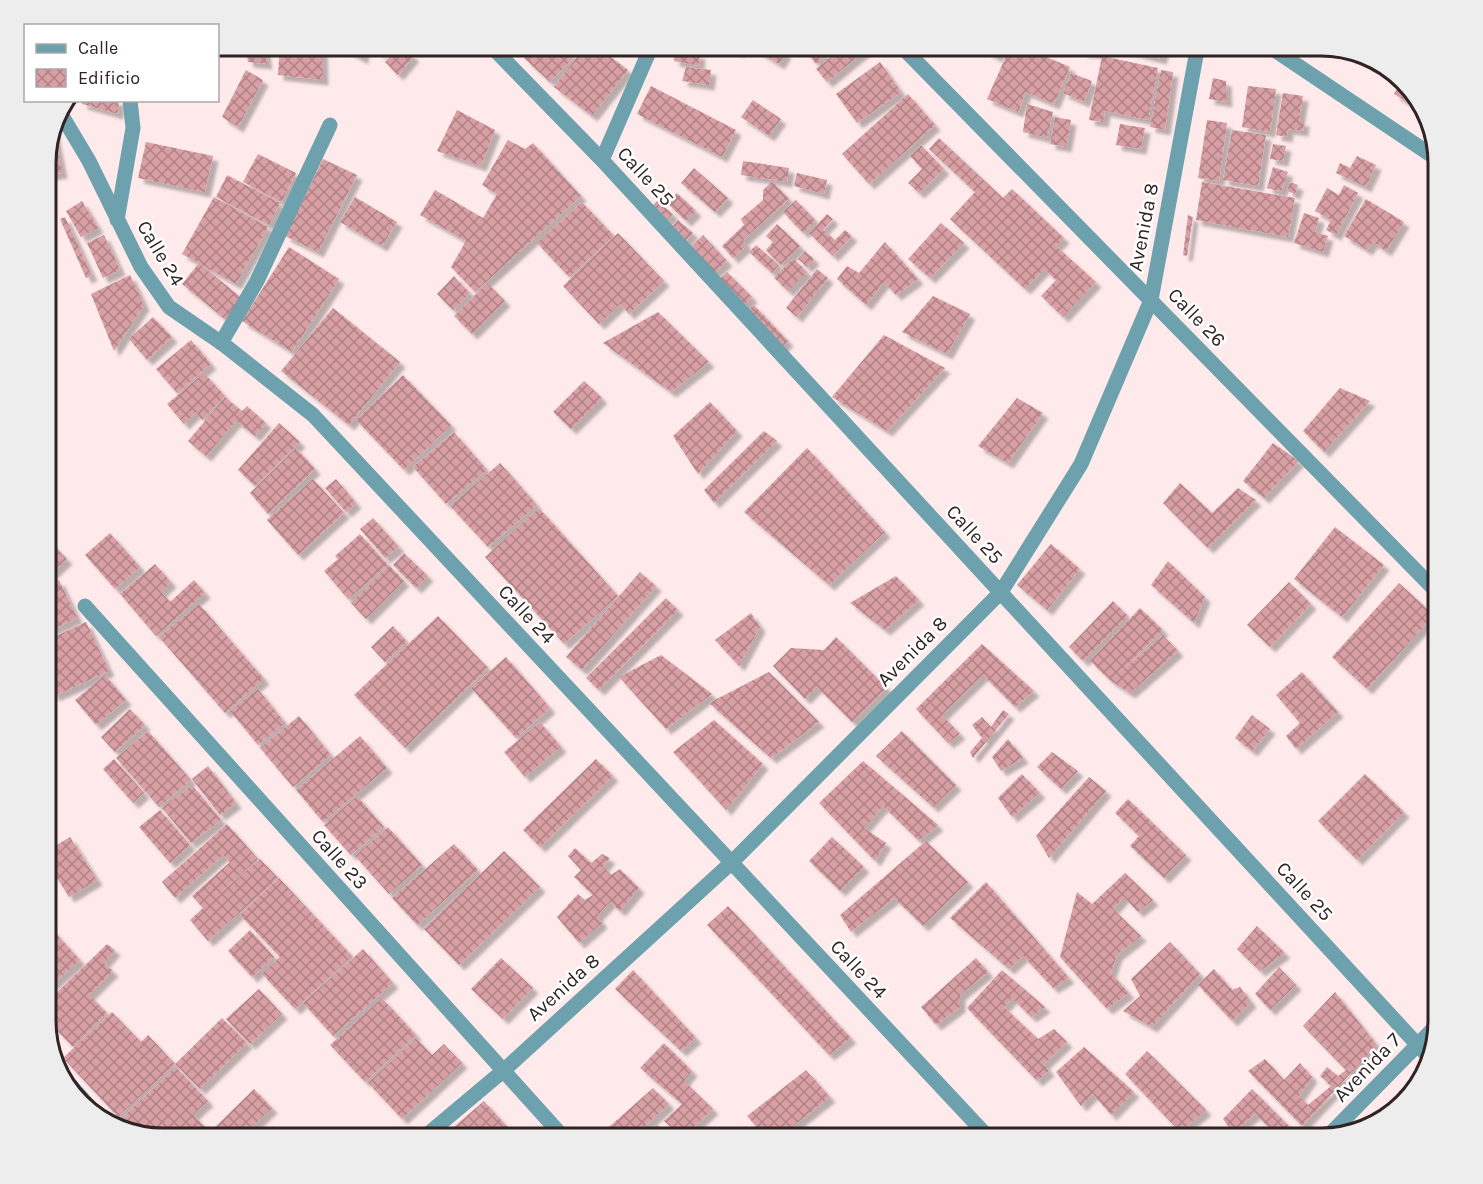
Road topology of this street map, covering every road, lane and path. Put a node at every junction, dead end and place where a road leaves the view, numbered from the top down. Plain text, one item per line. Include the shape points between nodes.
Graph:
1 (501, 56) edge
2 (647, 56) edge
3 (911, 56) edge
4 (1196, 56) edge
5 (1283, 56) edge
6 (129, 102) edge
7 (65, 121) edge
8 (330, 125) dead end
9 (1427, 152) edge
10 (602, 160) junction
11 (117, 220) junction
12 (1151, 300) junction
13 (221, 343) junction
14 (1428, 583) edge
15 (1001, 592) junction
16 (85, 606) dead end
17 (731, 862) junction
18 (1422, 1050) edge
19 (503, 1071) junction
20 (1338, 1127) edge
21 (435, 1128) edge
22 (555, 1128) edge
23 (980, 1128) edge

1 - 10 street, Calle 25
2 - 10 street
3 - 12 street, Calle 26
4 - 12 street, Avenida 8
5 - 9 street
6 - 11 street via 133,128
7 - 11 street, Calle 24
8 - 13 street via 257,281
10 - 15 street, Calle 25
11 - 13 street, Calle 24 via 141,267 169,307
12 - 14 street, Calle 26
12 - 15 street, Avenida 8 via 1081,464
13 - 17 street, Calle 24 via 313,416
15 - 17 street, Avenida 8
15 - 18 street, Calle 25
16 - 19 street, Calle 23
17 - 19 street, Avenida 8
17 - 23 street, Calle 24
18 - 20 street, Avenida 7
19 - 21 street, Avenida 8
19 - 22 street, Calle 23

